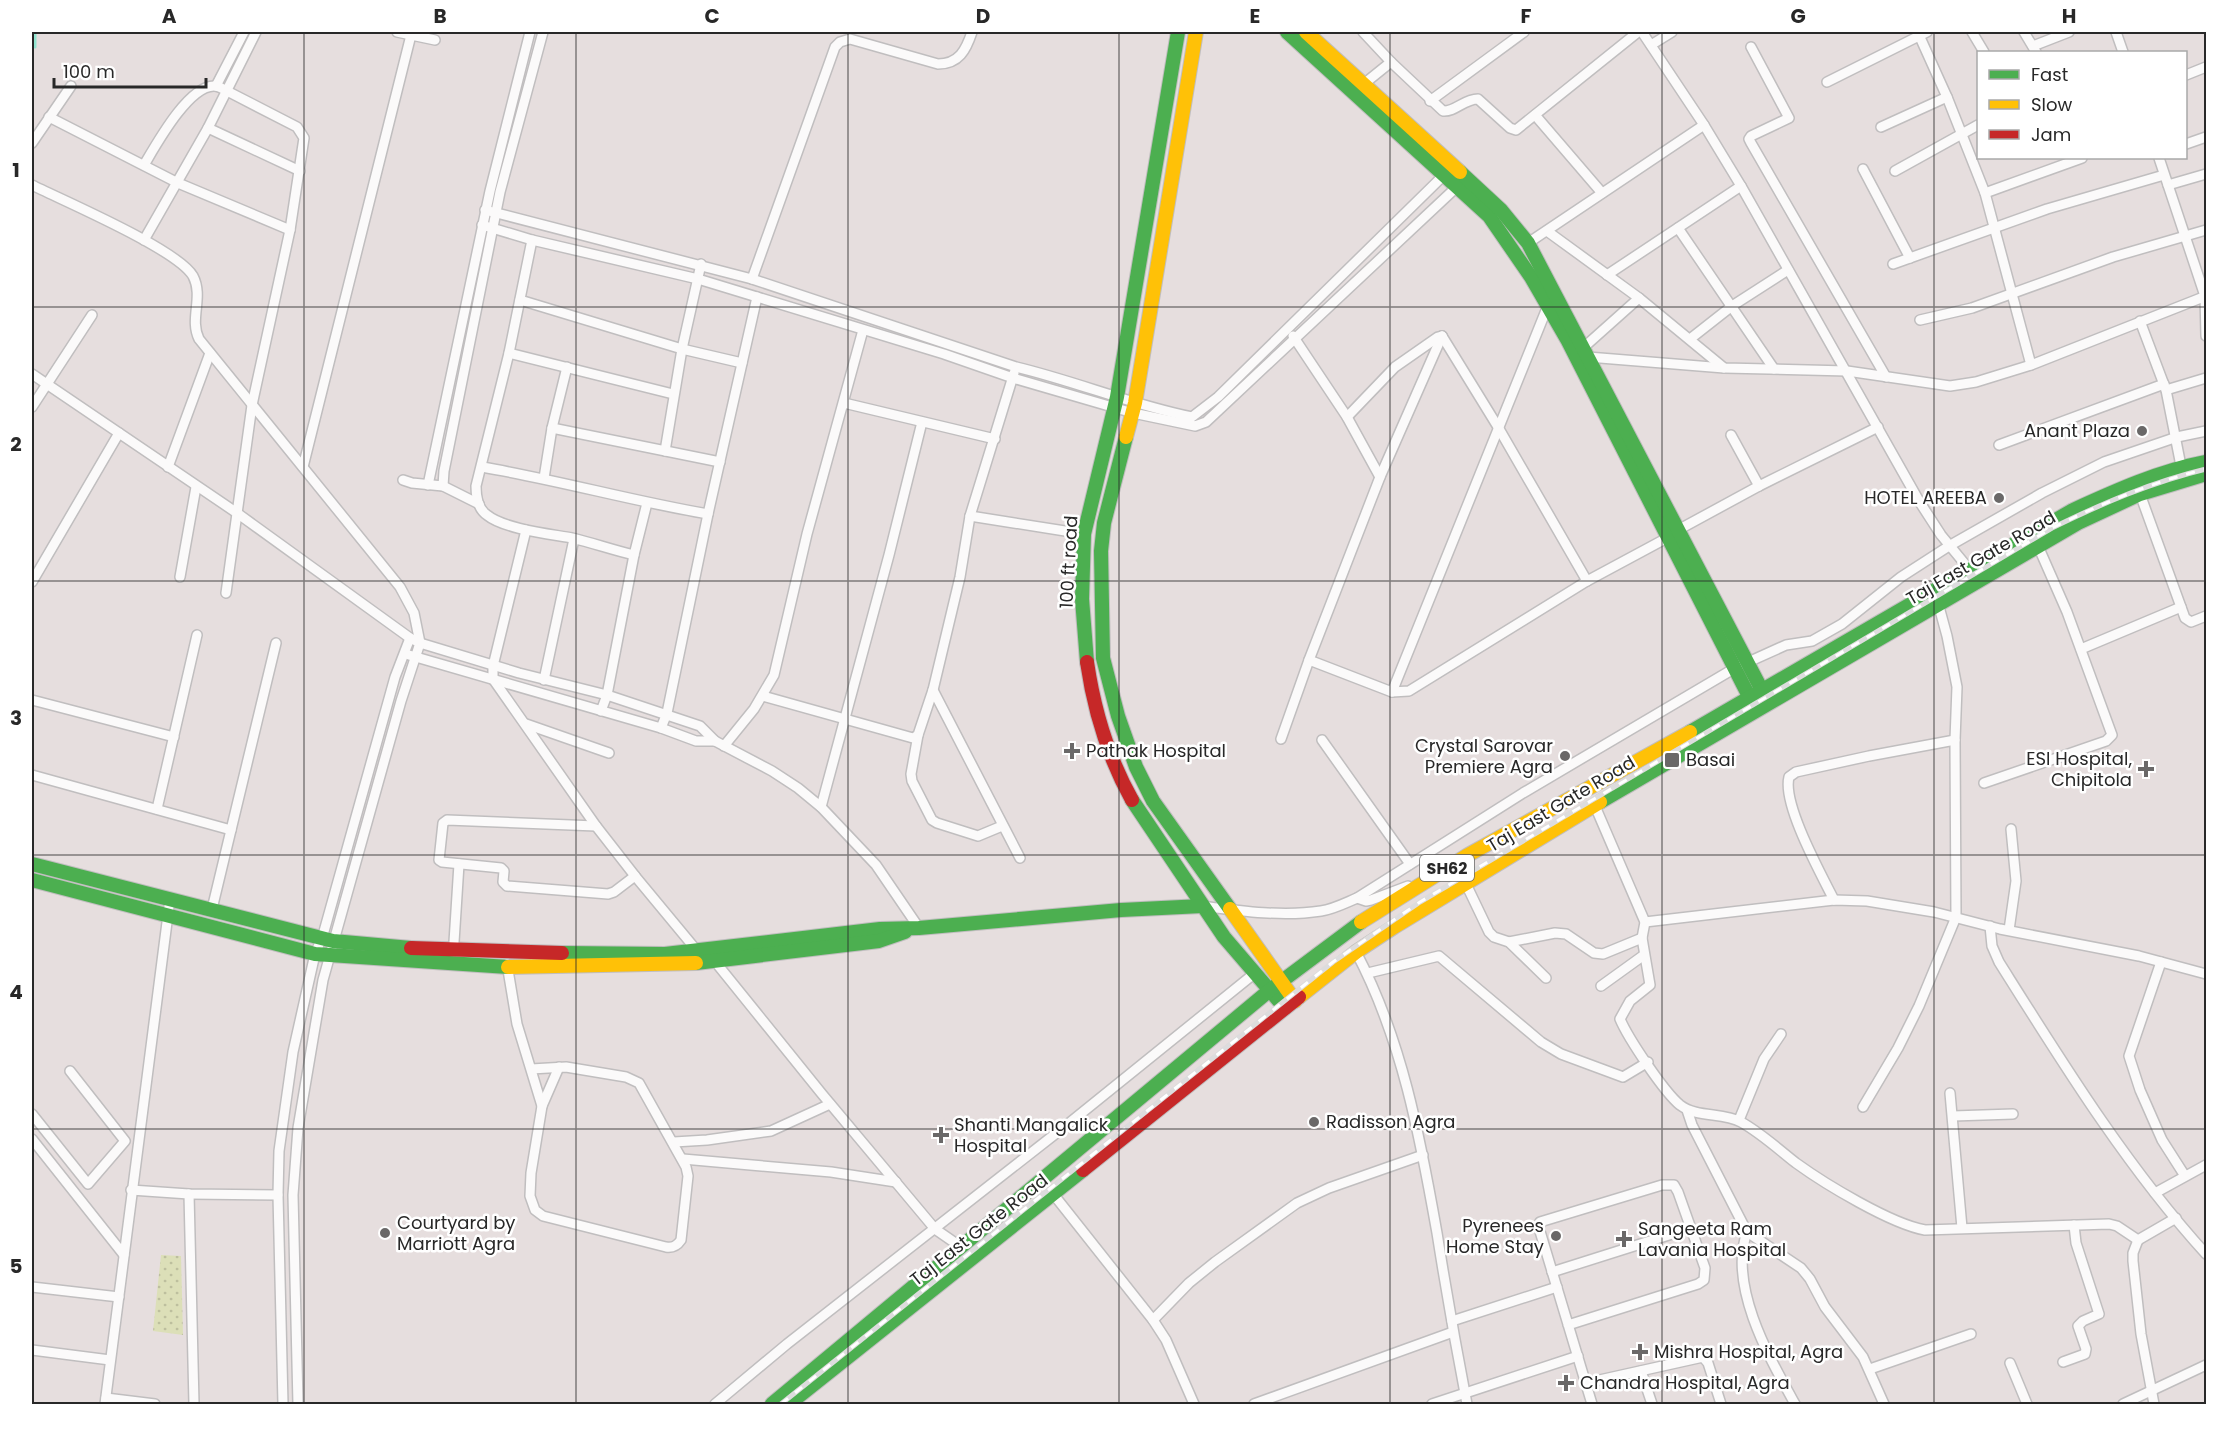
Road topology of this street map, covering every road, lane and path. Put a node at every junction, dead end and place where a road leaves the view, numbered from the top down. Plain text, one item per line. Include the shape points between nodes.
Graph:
1 (244, 32) edge
2 (256, 32) edge
3 (397, 32) edge
4 (530, 32) edge
5 (543, 32) edge
6 (972, 32) edge
7 (1178, 32) edge
8 (1196, 32) edge
9 (1287, 32) edge
10 (1306, 32) edge
11 (1363, 32) edge
12 (1524, 32) edge
13 (1640, 32) edge
14 (1672, 32) edge
15 (1972, 32) edge
16 (2024, 32) edge
17 (2069, 32) edge
18 (2119, 32) edge
19 (1923, 33) edge
20 (411, 35) junction
21 (435, 40) dead end
22 (1651, 45) junction
23 (1751, 47) dead end
24 (2035, 50) edge
25 (1983, 51) edge
26 (2123, 51) edge
27 (1392, 62) junction
28 (2206, 67) edge
29 (2187, 75) edge
30 (1827, 82) dead end
31 (1365, 83) junction
32 (71, 86) dead end
33 (216, 86) junction
34 (227, 91) junction
35 (1947, 97) junction
36 (1430, 100) junction
37 (1535, 115) junction
38 (49, 117) junction
39 (1704, 125) junction
40 (1977, 126) edge
41 (1881, 127) dead end
42 (208, 128) junction
43 (1962, 135) junction
44 (2206, 137) edge
45 (32, 143) edge
46 (2187, 144) edge
47 (2079, 159) edge
48 (2158, 159) edge
49 (144, 165) junction
50 (1863, 169) dead end
51 (1449, 170) junction
52 (300, 171) junction
53 (1895, 171) dead end
54 (2206, 174) edge
55 (2164, 175) junction
56 (1462, 182) junction
57 (178, 183) junction
58 (32, 185) edge
59 (2168, 185) junction
60 (1741, 186) junction
61 (1602, 193) junction
62 (1985, 193) junction
63 (485, 210) junction
64 (496, 212) junction
65 (482, 225) junction
66 (1995, 227) junction
67 (1678, 228) junction
68 (290, 230) junction
69 (492, 230) junction
70 (2206, 230) edge
71 (1547, 231) junction
72 (2186, 236) junction
73 (144, 240) junction
74 (532, 240) junction
75 (1528, 243) junction
76 (1910, 258) junction
77 (701, 264) junction
78 (1893, 264) dead end
79 (1788, 270) junction
80 (1607, 275) junction
81 (698, 279) junction
82 (752, 279) junction
83 (2011, 293) junction
84 (2206, 296) edge
85 (757, 297) junction
86 (1639, 298) junction
87 (520, 300) junction
88 (1549, 303) junction
89 (1732, 306) junction
90 (92, 315) dead end
91 (1920, 320) dead end
92 (2140, 321) junction
93 (1288, 329) junction
94 (863, 330) junction
95 (1442, 336) junction
96 (2206, 336) edge
97 (1295, 339) junction
98 (1689, 339) junction
99 (682, 349) junction
100 (210, 353) junction
101 (509, 353) junction
102 (1586, 353) junction
103 (742, 363) junction
104 (2031, 364) junction
105 (567, 367) junction
106 (1016, 367) junction
107 (1724, 368) junction
108 (1774, 369) junction
109 (1847, 371) junction
110 (32, 374) edge
111 (1886, 377) junction
112 (1013, 378) junction
113 (2206, 378) edge
114 (46, 385) junction
115 (2165, 387) junction
116 (673, 394) junction
117 (1116, 402) junction
118 (844, 403) junction
119 (252, 405) junction
120 (32, 407) edge
121 (1134, 408) junction
122 (1347, 417) junction
123 (922, 422) junction
124 (1498, 427) junction
125 (1878, 427) junction
126 (552, 428) junction
127 (2206, 431) edge
128 (119, 433) junction
129 (1731, 435) dead end
130 (2177, 437) junction
131 (994, 439) junction
132 (1999, 445) dead end
133 (665, 451) junction
134 (720, 462) junction
135 (2206, 462) edge
136 (168, 467) junction
137 (303, 467) junction
138 (482, 467) junction
139 (2181, 467) junction
140 (2206, 474) edge
141 (1380, 477) junction
142 (544, 478) junction
143 (403, 480) dead end
144 (2184, 481) junction
145 (428, 485) junction
146 (443, 486) junction
147 (1759, 486) junction
148 (196, 487) junction
149 (2140, 494) junction
150 (647, 503) junction
151 (479, 504) junction
152 (237, 513) junction
153 (708, 514) junction
154 (970, 516) junction
155 (526, 530) junction
156 (1084, 534) junction
157 (1672, 534) junction
158 (574, 539) junction
159 (1949, 546) junction
160 (2038, 546) junction
161 (634, 555) junction
162 (1969, 569) junction
163 (180, 577) dead end
164 (1587, 581) junction
165 (32, 582) edge
166 (226, 593) dead end
167 (1938, 603) junction
168 (2181, 607) junction
169 (2206, 616) edge
170 (197, 635) dead end
171 (410, 638) junction
172 (276, 643) dead end
173 (420, 643) junction
174 (2081, 649) junction
175 (404, 653) junction
176 (415, 657) junction
177 (1309, 660) junction
178 (1740, 665) junction
179 (493, 666) junction
180 (493, 679) junction
181 (544, 680) junction
182 (933, 690) junction
183 (1392, 692) junction
184 (607, 695) junction
185 (763, 696) junction
186 (32, 700) edge
187 (1759, 700) junction
188 (601, 711) junction
189 (666, 713) junction
190 (843, 720) junction
191 (526, 724) junction
192 (660, 728) junction
193 (918, 735) junction
194 (174, 737) junction
195 (1281, 739) dead end
196 (1322, 740) dead end
197 (1955, 740) junction
198 (715, 741) junction
199 (724, 746) junction
200 (609, 753) dead end
201 (32, 775) edge
202 (1984, 783) dead end
203 (1595, 806) junction
204 (820, 807) junction
205 (157, 809) junction
206 (596, 826) junction
207 (1002, 826) junction
208 (2011, 829) dead end
209 (231, 830) junction
210 (1468, 855) junction
211 (1020, 858) dead end
212 (32, 864) edge
213 (459, 864) junction
214 (1410, 864) junction
215 (635, 876) junction
216 (32, 880) edge
217 (1466, 884) junction
218 (1357, 898) junction
219 (170, 899) junction
220 (1834, 900) junction
221 (1202, 906) junction
222 (212, 909) junction
223 (1232, 910) junction
224 (166, 916) junction
225 (1956, 917) junction
226 (1645, 922) junction
227 (1990, 926) junction
228 (919, 928) junction
229 (2009, 930) junction
230 (1641, 938) junction
231 (327, 939) junction
232 (454, 942) dead end
233 (1509, 942) junction
234 (506, 952) junction
235 (1356, 952) junction
236 (322, 955) junction
237 (1644, 955) junction
238 (706, 957) junction
239 (2161, 962) junction
240 (507, 967) junction
241 (1255, 973) junction
242 (1368, 973) junction
243 (2206, 974) edge
244 (1546, 978) dead end
245 (1282, 981) junction
246 (1601, 986) dead end
247 (1270, 990) junction
248 (1290, 1005) junction
249 (1780, 1034) dead end
250 (1648, 1062) junction
251 (559, 1067) junction
252 (531, 1069) junction
253 (70, 1071) dead end
254 (1950, 1093) dead end
255 (830, 1104) junction
256 (542, 1106) junction
257 (1863, 1107) dead end
258 (1687, 1110) junction
259 (32, 1114) edge
260 (2013, 1114) dead end
261 (1953, 1116) junction
262 (1739, 1120) junction
263 (32, 1139) edge
264 (674, 1143) junction
265 (32, 1155) edge
266 (1423, 1155) junction
267 (46, 1157) junction
268 (683, 1159) junction
269 (2206, 1165) edge
270 (2185, 1176) junction
271 (896, 1182) junction
272 (131, 1190) junction
273 (2155, 1193) junction
274 (189, 1194) junction
275 (278, 1195) junction
276 (1054, 1195) junction
277 (2176, 1218) junction
278 (2074, 1225) junction
279 (1690, 1228) junction
280 (1962, 1228) junction
281 (935, 1229) junction
282 (1747, 1232) junction
283 (2138, 1240) junction
284 (961, 1247) junction
285 (2206, 1254) edge
286 (124, 1255) junction
287 (1552, 1272) junction
288 (32, 1287) edge
289 (1557, 1287) junction
290 (119, 1298) junction
291 (1153, 1320) junction
292 (1452, 1321) junction
293 (1568, 1325) junction
294 (1453, 1332) junction
295 (1971, 1334) dead end
296 (32, 1350) edge
297 (1578, 1356) junction
298 (110, 1360) junction
299 (2063, 1362) dead end
300 (2010, 1363) dead end
301 (2206, 1365) edge
302 (1870, 1369) junction
303 (1641, 1371) junction
304 (1586, 1383) junction
305 (2152, 1392) junction
306 (1465, 1393) junction
307 (1279, 1400) edge
308 (106, 1401) edge
309 (155, 1404) edge
310 (194, 1404) edge
311 (283, 1404) edge
312 (298, 1404) edge
313 (715, 1404) edge
314 (772, 1404) edge
315 (789, 1404) edge
316 (1194, 1404) edge
317 (1254, 1404) edge
318 (1432, 1404) edge
319 (1467, 1404) edge
320 (1592, 1404) edge
321 (1652, 1404) edge
322 (1721, 1404) edge
323 (1795, 1404) edge
324 (1884, 1404) edge
325 (2027, 1404) edge
326 (2123, 1404) edge
327 (2154, 1404) edge

1 - 33 street
2 - 34 street
3 - 20 street
4 - 63 street
5 - 64 street
6 - 82 street via 967,45 949,64 850,39 840,42
7 - 117 main road, 100 ft road
8 - 121 main road, 100 ft road
9 - 51 main road
10 - 31 main road
11 - 27 street
12 - 36 street
13 - 22 street
13 - 37 street
14 - 22 street
15 - 25 street
16 - 24 street
17 - 24 street
18 - 26 street
19 - 30 street
19 - 35 street
20 - 21 street
20 - 137 street
22 - 39 street
23 - 111 street via 1789,118 1749,139
27 - 31 street
27 - 36 street
28 - 29 street
31 - 51 main road
32 - 38 street
33 - 34 street
33 - 49 street via 207,87 189,100
34 - 42 street
34 - 52 street via 300,129 304,138
35 - 41 street
35 - 43 street
36 - 37 street via 1447,112 1469,99 1478,99 1512,129
37 - 61 street
38 - 45 street
38 - 49 street
39 - 60 street
39 - 61 street
40 - 43 street
42 - 52 street
42 - 57 street
43 - 53 street
43 - 62 street
44 - 46 street
47 - 62 street
48 - 55 street
49 - 57 street
50 - 76 street
51 - 56 main road
51 - 93 street
52 - 68 street
54 - 59 street
55 - 59 street
55 - 66 street
56 - 75 main road via 1501,210
56 - 88 main road via 1501,231
56 - 97 street
57 - 68 street
57 - 73 street
58 - 73 street
59 - 72 street
60 - 67 street
60 - 79 street
61 - 71 street
62 - 66 street
63 - 64 street
63 - 65 street
64 - 69 street
64 - 77 street
65 - 69 street
65 - 145 street
66 - 76 street
66 - 83 street
67 - 80 street
67 - 89 street
68 - 119 street
69 - 74 street
69 - 146 street
70 - 72 street
71 - 75 street
71 - 80 street
72 - 83 street
72 - 84 street
73 - 100 street via 191,273 198,289 196,333
74 - 81 street
74 - 87 street
75 - 102 main road
76 - 78 street
77 - 81 street
77 - 82 street
79 - 89 street
79 - 109 street
80 - 86 street
81 - 85 street
81 - 99 street
82 - 106 street
83 - 91 street via 1972,308
83 - 104 street
84 - 92 street
84 - 96 street
85 - 94 street
85 - 103 street
86 - 98 street
86 - 102 street
87 - 99 street
87 - 101 street
88 - 124 street
88 - 157 main road
89 - 98 street
89 - 108 street
90 - 114 street
92 - 104 street
92 - 115 street
93 - 97 street
93 - 121 street via 1198,414 1192,417
94 - 112 street
94 - 118 street
95 - 122 street via 1403,360
95 - 124 street
95 - 141 street
97 - 121 street via 1200,425
97 - 122 street
98 - 107 street
99 - 103 street
99 - 116 street
100 - 119 street
100 - 136 street
101 - 105 street
101 - 138 street
102 - 107 street
102 - 157 main road
103 - 134 street
104 - 111 street via 1962,385
105 - 116 street
105 - 126 street
106 - 112 street
106 - 117 street via 1046,374
107 - 108 street
108 - 109 street
109 - 111 street
109 - 125 street
110 - 114 street
112 - 117 street
112 - 131 street
113 - 115 street
114 - 120 street
114 - 128 street
115 - 130 street
115 - 132 street
116 - 133 street
117 - 121 street
117 - 156 main road, 100 ft road
118 - 123 street
118 - 185 street via 807,534 774,675
119 - 137 street
119 - 152 street
121 - 223 main road, 100 ft road via 1104,523 1103,658 1118,716 1153,801
122 - 141 street
123 - 131 street
123 - 190 street
124 - 164 street
124 - 183 street
125 - 147 street
125 - 159 street
126 - 133 street
126 - 142 street
127 - 130 street
128 - 136 street
128 - 165 street
129 - 147 street
130 - 139 street
130 - 159 street via 2104,462
131 - 154 street
133 - 134 street
134 - 153 street
135 - 139 main road, SH62
136 - 148 street
137 - 173 street via 400,587 414,613
138 - 142 street
138 - 151 street via 476,490
139 - 144 street
139 - 162 main road, SH62 via 2135,482 2073,510
140 - 144 main road, Taj East Gate Road / SH62
141 - 177 street
142 - 150 street
143 - 145 street
144 - 149 main road, Taj East Gate Road / SH62
145 - 146 street
146 - 151 street
147 - 157 street
148 - 152 street
148 - 163 street
149 - 160 main road, Taj East Gate Road / SH62
149 - 168 street
150 - 153 street
150 - 161 street
151 - 155 street via 494,519
152 - 166 street
152 - 171 street
153 - 189 street
154 - 156 street
154 - 182 street
155 - 158 street
155 - 179 street
156 - 221 main road, 100 ft road via 1082,599 1087,664 1109,754 1143,818
157 - 164 street
157 - 178 main road
158 - 161 street
158 - 181 street
159 - 162 street
159 - 178 street via 1881,591 1858,614 1832,630 1812,641 1786,645
160 - 167 main road, Taj East Gate Road / SH62
160 - 174 street
161 - 184 street
162 - 187 main road, SH62
164 - 183 street via 1409,692
167 - 187 main road, Taj East Gate Road / SH62
167 - 197 street via 1957,687
168 - 169 street via 2188,621
168 - 174 street
170 - 194 street
171 - 173 street
171 - 175 street
172 - 209 street
173 - 176 street
173 - 179 street
174 - 202 street via 2110,738
175 - 176 street
175 - 231 street
176 - 180 street
176 - 231 street
177 - 183 street
177 - 195 street
178 - 187 main road
178 - 214 street
179 - 180 street
179 - 181 street
180 - 188 street
180 - 191 street
181 - 184 street
182 - 193 street
182 - 207 street
184 - 188 street
184 - 189 street
185 - 190 street
185 - 199 street
186 - 194 street
187 - 203 main road, Taj East Gate Road / SH62
187 - 210 main road, SH62
188 - 192 street
189 - 192 street
189 - 198 street via 700,726
190 - 193 street via 913,738
190 - 204 street
191 - 200 street
191 - 206 street
192 - 198 street via 696,741
193 - 207 street via 912,781 932,820 978,836
194 - 205 street
196 - 214 street
197 - 220 street via 1796,772 1789,777 1790,797 1799,826
197 - 225 street
198 - 199 street
199 - 204 street via 772,771
201 - 205 street
203 - 217 main road, Taj East Gate Road / SH62
203 - 226 street
204 - 228 street via 876,865
205 - 209 street
206 - 213 street via 447,820 443,824 439,860
206 - 215 street
207 - 211 street
208 - 229 street via 2016,881
209 - 222 street
210 - 218 street via 1395,891 1366,901
210 - 245 main road, SH62 via 1365,919
212 - 219 main road
213 - 215 street via 501,868 507,886 608,894
213 - 232 street
214 - 218 street
215 - 238 street
216 - 224 main road
217 - 233 street via 1489,932
217 - 235 main road, Taj East Gate Road / SH62
218 - 223 street via 1321,911
219 - 222 main road
219 - 224 street
220 - 225 street via 1867,901
220 - 226 street
221 - 223 street
221 - 228 main road
221 - 241 main road, 100 ft road
222 - 231 main road
223 - 245 main road, 100 ft road
224 - 236 main road
224 - 272 street
225 - 227 street
225 - 257 street via 1919,1006
226 - 230 street
227 - 229 street
227 - 273 street via 1999,962 2064,1064
228 - 238 main road via 879,941
229 - 239 street
230 - 233 street via 1603,954 1594,953 1566,934
230 - 237 street
231 - 234 main road
231 - 236 street
233 - 244 street
234 - 238 main road
234 - 240 street
235 - 242 street
235 - 248 main road, Taj East Gate Road / SH62
236 - 240 main road
236 - 275 street via 293,1052 280,1142
236 - 312 street via 322,980 295,1155
237 - 246 street
237 - 250 street via 1650,985 1630,1001 1620,1019
238 - 240 main road
238 - 255 street
239 - 243 street
239 - 270 street via 2129,1056 2162,1140
240 - 252 street
241 - 247 main road, 100 ft road
241 - 281 street
242 - 250 street via 1439,956 1541,1042 1561,1054 1623,1077
242 - 266 street via 1391,1034
245 - 247 main road, SH62
245 - 248 main road, 100 ft road
247 - 248 main road, 100 ft road
247 - 284 main road, SH62
248 - 276 main road, Taj East Gate Road / SH62
249 - 262 street via 1764,1059
250 - 258 street via 1670,1094
251 - 252 street
251 - 256 street
251 - 264 street via 626,1077 639,1083
252 - 256 street
253 - 259 street via 125,1141 88,1184
254 - 261 street
255 - 264 street via 771,1131
255 - 271 street
256 - 268 street via 530,1196 535,1210 543,1216 672,1248 681,1240 688,1176
258 - 262 street
258 - 282 street
260 - 261 street
261 - 280 street
262 - 280 street via 1799,1165 1903,1224 1925,1230
263 - 267 street
264 - 268 street
265 - 267 street
266 - 291 street via 1297,1203 1189,1283
266 - 292 street
267 - 286 street
268 - 271 street
269 - 270 street
270 - 273 street
271 - 281 street
272 - 274 street
272 - 286 street
273 - 277 street
274 - 275 street
274 - 310 street
275 - 311 street
276 - 291 street
276 - 315 main road, Taj East Gate Road / SH62
277 - 283 street
277 - 285 street
278 - 280 street
278 - 283 street via 2117,1226
278 - 299 street via 2099,1314 2078,1326 2085,1354
279 - 287 street
279 - 287 street via 1677,1188 1669,1184 1545,1219 1539,1228
279 - 293 street via 1705,1269 1704,1280
281 - 284 street
281 - 313 street
282 - 302 street via 1801,1268
282 - 323 street via 1740,1260 1745,1289 1766,1350
283 - 305 street via 2133,1261
284 - 314 main road, SH62
286 - 290 street
287 - 289 street
288 - 290 street
289 - 292 street
289 - 293 street
290 - 298 street
291 - 316 street
292 - 294 street
293 - 297 street
294 - 306 street
294 - 307 street
295 - 302 street
296 - 298 street
297 - 304 street
297 - 306 street
298 - 308 street
300 - 325 street
301 - 305 street
302 - 324 street
303 - 304 street
303 - 321 street
303 - 322 street via 1705,1358
304 - 320 street
305 - 326 street
305 - 327 street
306 - 318 street
306 - 319 street
307 - 317 street
308 - 309 street

